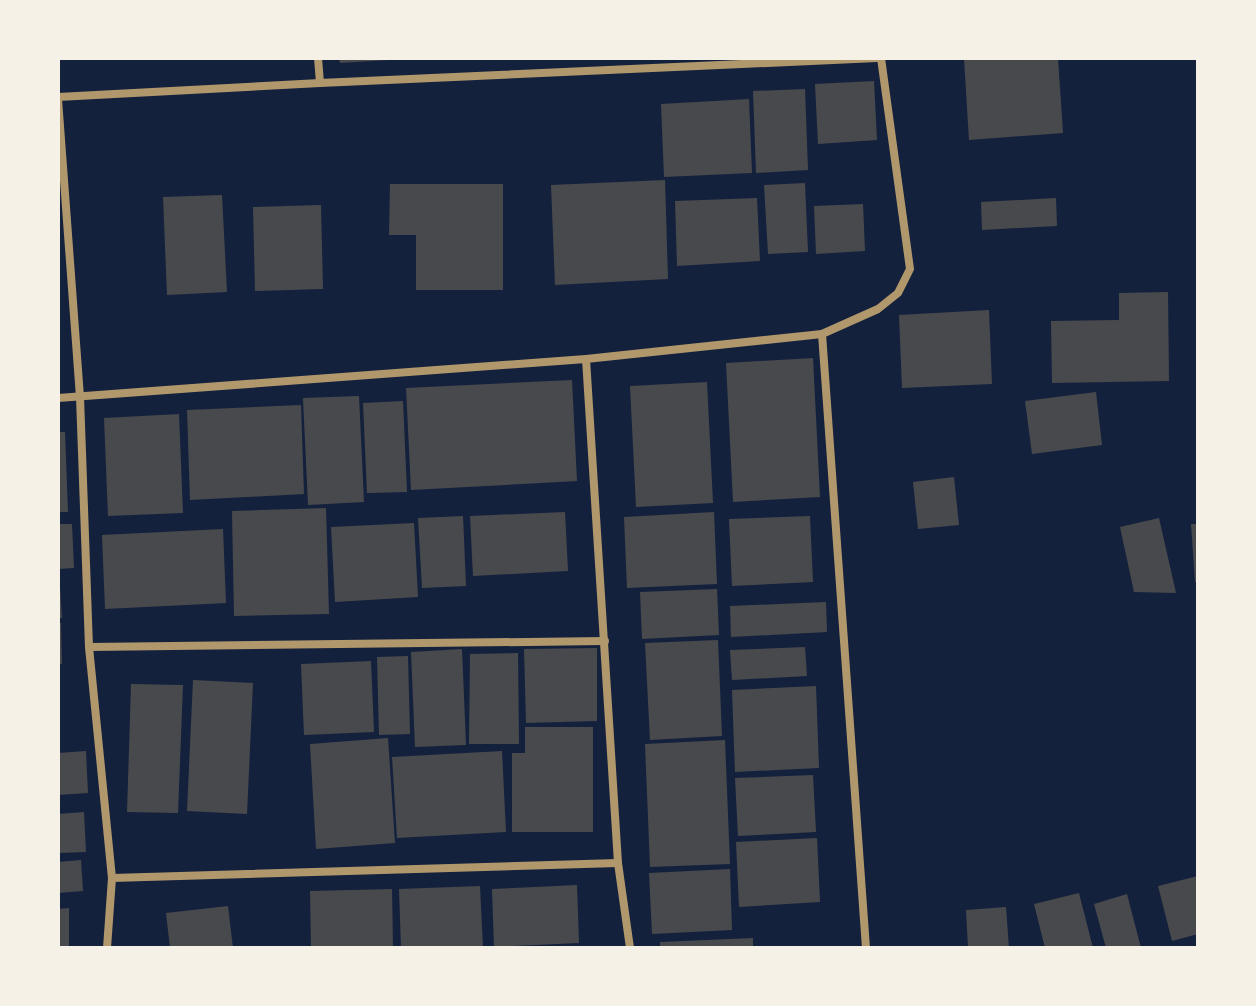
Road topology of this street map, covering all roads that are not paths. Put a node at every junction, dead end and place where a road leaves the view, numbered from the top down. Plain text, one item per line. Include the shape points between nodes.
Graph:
1 (318, 58) edge
2 (879, 58) edge
3 (320, 83) junction
4 (58, 98) edge
5 (822, 334) junction
6 (586, 359) junction
7 (80, 397) junction
8 (58, 398) edge
9 (605, 641) junction
10 (89, 647) junction
11 (618, 863) junction
12 (112, 878) junction
13 (107, 948) edge
14 (630, 948) edge
15 (866, 948) edge

1 - 3 street
2 - 3 street
2 - 5 street via 910,269 898,293 878,309
3 - 4 street
4 - 7 street
5 - 6 street
5 - 15 street
6 - 7 street
6 - 9 street
7 - 8 street
7 - 10 street
9 - 10 street
9 - 11 street
10 - 12 street
11 - 12 street
11 - 14 street
12 - 13 street

